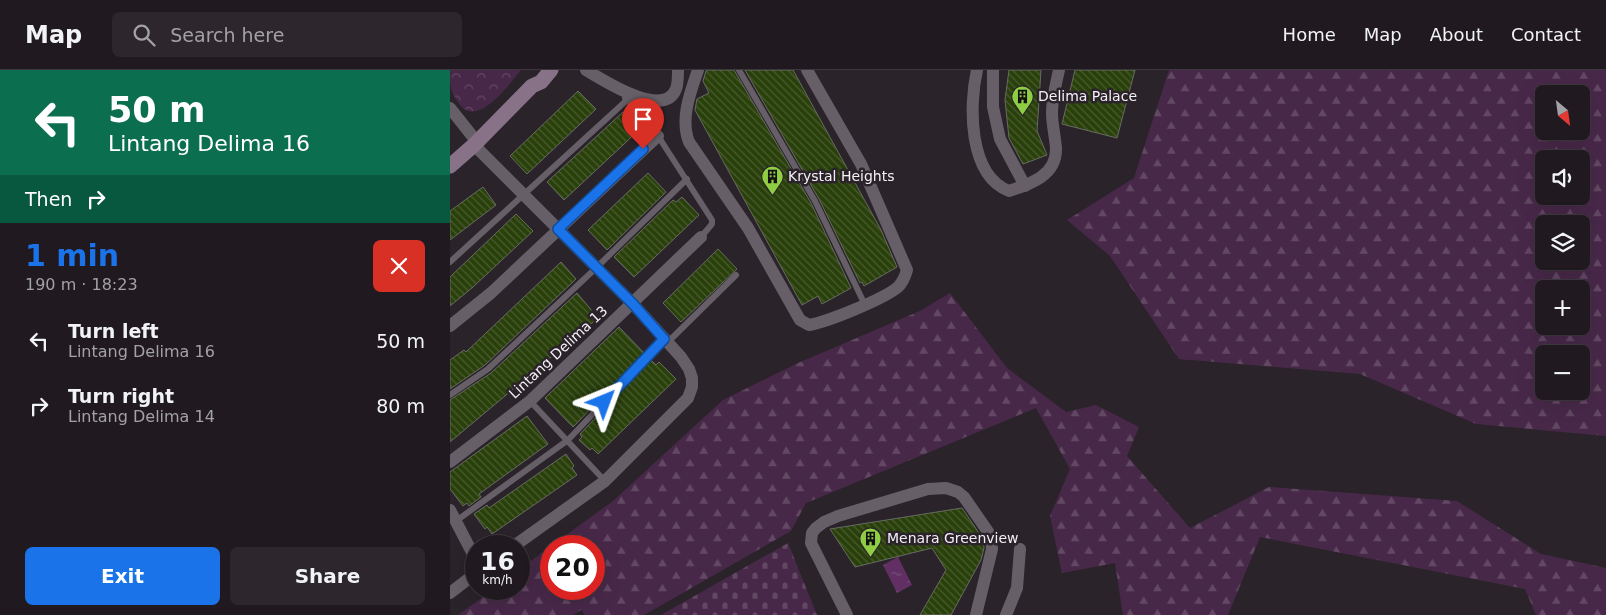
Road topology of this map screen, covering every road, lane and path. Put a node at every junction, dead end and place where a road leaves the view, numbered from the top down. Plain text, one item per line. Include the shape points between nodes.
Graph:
1 (538, 70) edge
2 (551, 70) edge
3 (586, 70) edge
4 (678, 70) edge
5 (698, 70) edge
6 (738, 70) edge
7 (806, 70) edge
8 (977, 70) edge
9 (993, 70) edge
10 (1059, 70) edge
11 (532, 86) junction
12 (615, 88) junction
13 (627, 100) junction
14 (450, 108) edge
15 (658, 136) junction
16 (476, 144) junction
17 (450, 166) edge
18 (686, 180) junction
19 (1025, 186) junction
20 (525, 194) junction
21 (558, 229) junction
22 (701, 236) joint
23 (450, 262) edge
24 (596, 268) junction
25 (736, 275) dead end
26 (633, 304) junction
27 (865, 305) junction
28 (450, 326) edge
29 (666, 341) junction
30 (450, 395) edge
31 (530, 401) junction
32 (568, 440) junction
33 (450, 462) edge
34 (605, 481) junction
35 (453, 516) edge
36 (529, 535) edge
37 (465, 539) edge
38 (1020, 549) dead end
39 (465, 581) edge
40 (450, 593) edge
41 (847, 615) edge
42 (976, 615) edge
43 (1006, 615) edge

1 - 11 street
2 - 11 street via 541,82
3 - 12 street
4 - 12 street via 676,89 662,101
5 - 27 street via 684,121 687,137 748,228 800,320 814,324
6 - 27 lane via 815,201
7 - 27 street via 861,164 906,270 905,278 897,288
8 - 19 street via 973,102 975,139 982,165 1000,188 1009,191
9 - 19 street via 993,107 1000,139
10 - 19 street via 1052,108 1056,157 1045,174
11 - 16 street
12 - 13 lane
13 - 15 lane
13 - 20 lane
14 - 16 street
15 - 18 lane
15 - 21 street
16 - 17 street
16 - 20 street
18 - 22 lane via 712,222
18 - 24 lane
20 - 21 street
20 - 23 lane
21 - 24 street
21 - 28 street via 491,293
22 - 26 street, Lintang Delima 13
24 - 26 street
24 - 30 lane via 488,369
25 - 29 lane
26 - 29 street
26 - 31 street, Lintang Delima 13
29 - 32 lane
29 - 34 street via 689,369 692,387 688,398
31 - 32 lane
31 - 33 street, Lintang Delima 13
32 - 34 lane
32 - 35 lane
34 - 36 street
35 - 37 street
38 - 43 street via 1017,588
39 - 40 street
41 - 42 street via 811,543 812,533 824,522 838,516 919,491 946,488 962,494 992,540

